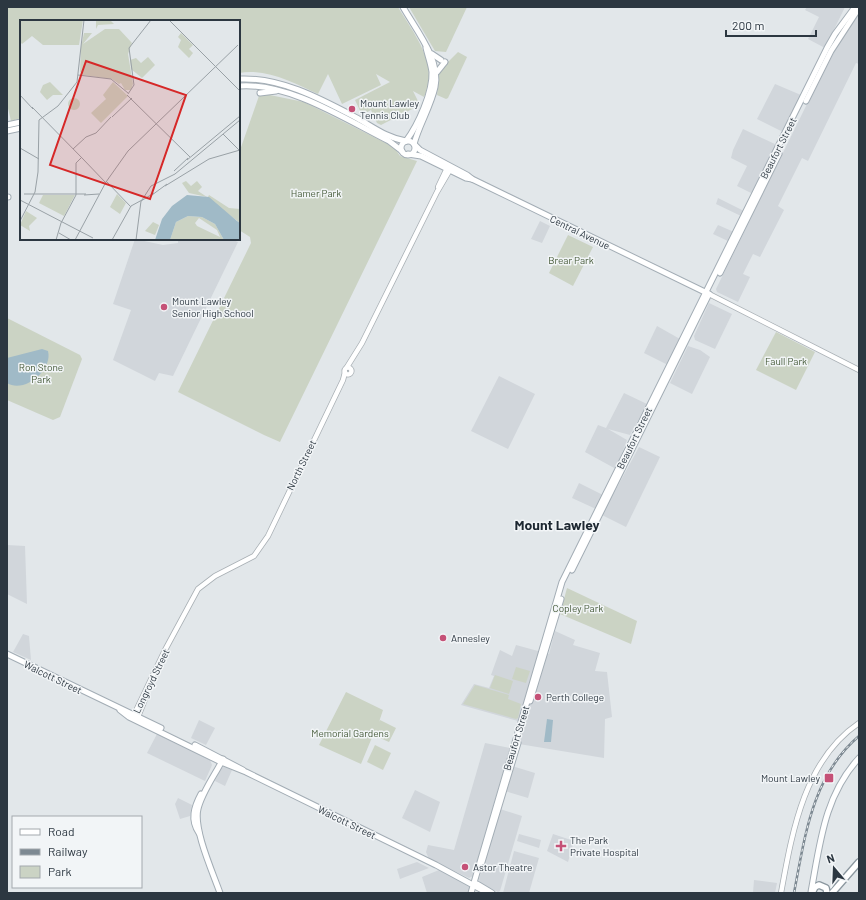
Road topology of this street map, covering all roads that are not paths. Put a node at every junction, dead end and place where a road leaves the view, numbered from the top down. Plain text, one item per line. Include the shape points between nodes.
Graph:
1 (403, 7) edge
2 (855, 7) edge
3 (859, 8) edge
4 (426, 47) junction
5 (431, 53) junction
6 (432, 63) junction
7 (436, 72) junction
8 (240, 79) edge
9 (250, 85) junction
10 (240, 86) edge
11 (281, 90) junction
12 (337, 109) junction
13 (338, 116) junction
14 (20, 122) edge
15 (7, 125) edge
16 (20, 128) edge
17 (7, 131) edge
18 (406, 141) junction
19 (415, 145) junction
20 (402, 151) junction
21 (408, 154) junction
22 (449, 168) junction
23 (707, 295) junction
24 (859, 370) edge
25 (259, 550) joint
26 (7, 654) edge
27 (135, 717) junction
28 (859, 720) edge
29 (859, 723) edge
30 (859, 758) edge
31 (220, 759) junction
32 (790, 846) junction
33 (859, 862) edge
34 (859, 867) edge
35 (474, 884) junction
36 (490, 892) edge
37 (220, 893) edge
38 (471, 893) edge
39 (474, 893) edge
40 (781, 893) edge
41 (810, 893) edge
42 (827, 893) edge
43 (832, 893) edge
44 (836, 893) edge

1 - 4 main road
2 - 23 main road, Beaufort Street via 827,48
3 - 23 main road, Beaufort Street via 828,57
4 - 5 main road
4 - 6 main road
5 - 6 main road
5 - 7 main road via 443,61
6 - 7 main road
6 - 18 main road via 430,90
7 - 19 main road via 435,88 419,127
8 - 12 main road via 282,84
9 - 10 main road
9 - 11 main road
9 - 11 main road via 259,93
11 - 13 main road
12 - 13 main road
12 - 18 main road via 388,136
13 - 20 main road via 393,143
14 - 15 main road
16 - 17 main road
18 - 19 main road
18 - 20 main road
19 - 21 main road via 414,152
19 - 22 main road, Central Avenue
20 - 21 main road
21 - 22 main road, Central Avenue via 421,156
22 - 23 main road, Central Avenue
22 - 25 main road, North Street via 349,368 345,368 347,373
23 - 24 main road, Central Avenue
23 - 35 main road, Beaufort Street via 562,582
25 - 27 main road, Longroyd Street via 246,562 215,576 198,589
26 - 27 main road, Walcott Street
27 - 31 main road, Walcott Street
28 - 32 main road via 835,741 811,778 796,813 788,844
29 - 32 main road via 835,746 815,775 801,806
30 - 41 main road via 833,796 820,839
31 - 35 main road, Walcott Street via 238,765 246,772
31 - 37 main road via 194,810 194,821
32 - 40 main road
33 - 43 highway
34 - 44 highway
35 - 36 main road, Walcott Street
35 - 38 main road, Beaufort Street
35 - 39 main road, Beaufort Street
41 - 42 highway via 819,885 826,888

